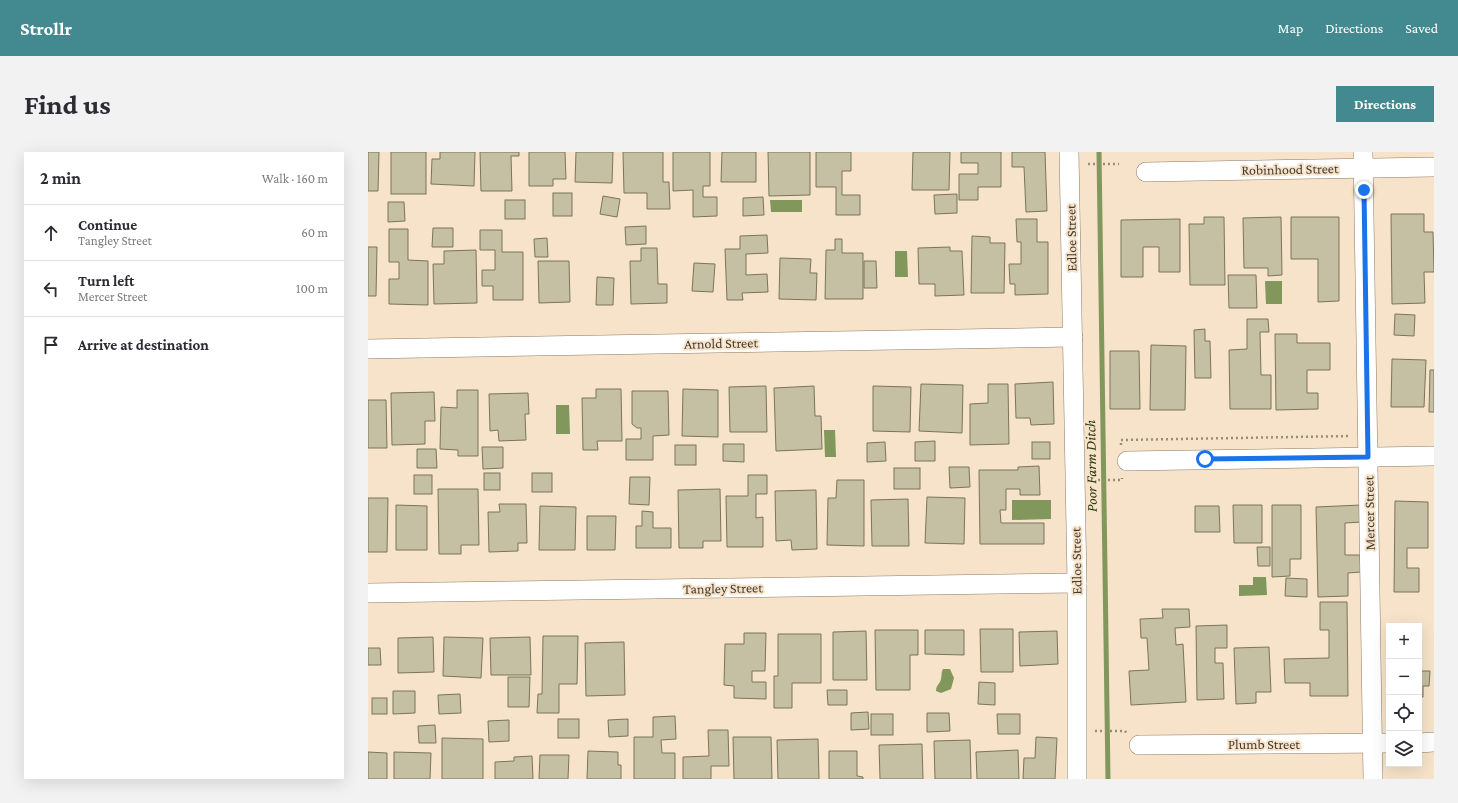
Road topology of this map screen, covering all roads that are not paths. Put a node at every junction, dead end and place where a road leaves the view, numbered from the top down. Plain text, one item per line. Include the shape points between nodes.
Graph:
1 (1069, 152) edge
2 (1363, 160) edge
3 (1434, 167) edge
4 (1146, 172) dead end
5 (1073, 337) junction
6 (368, 349) edge
7 (1434, 456) edge
8 (1368, 457) junction
9 (1127, 461) dead end
10 (1077, 583) junction
11 (368, 593) edge
12 (1422, 742) edge
13 (1434, 742) edge
14 (1380, 743) edge
15 (1139, 745) dead end
16 (1077, 779) edge
17 (1373, 779) edge

1 - 5 street, Edloe Street
2 - 3 street, Robinhood Street
2 - 4 street, Robinhood Street
2 - 8 street, Mercer Street
5 - 6 street, Arnold Street
5 - 10 street, Edloe Street
7 - 8 street
8 - 9 street
8 - 14 street, Mercer Street
10 - 11 street, Tangley Street
10 - 16 street, Edloe Street
12 - 13 street
14 - 15 street, Plumb Street
14 - 17 street, Mercer Street

